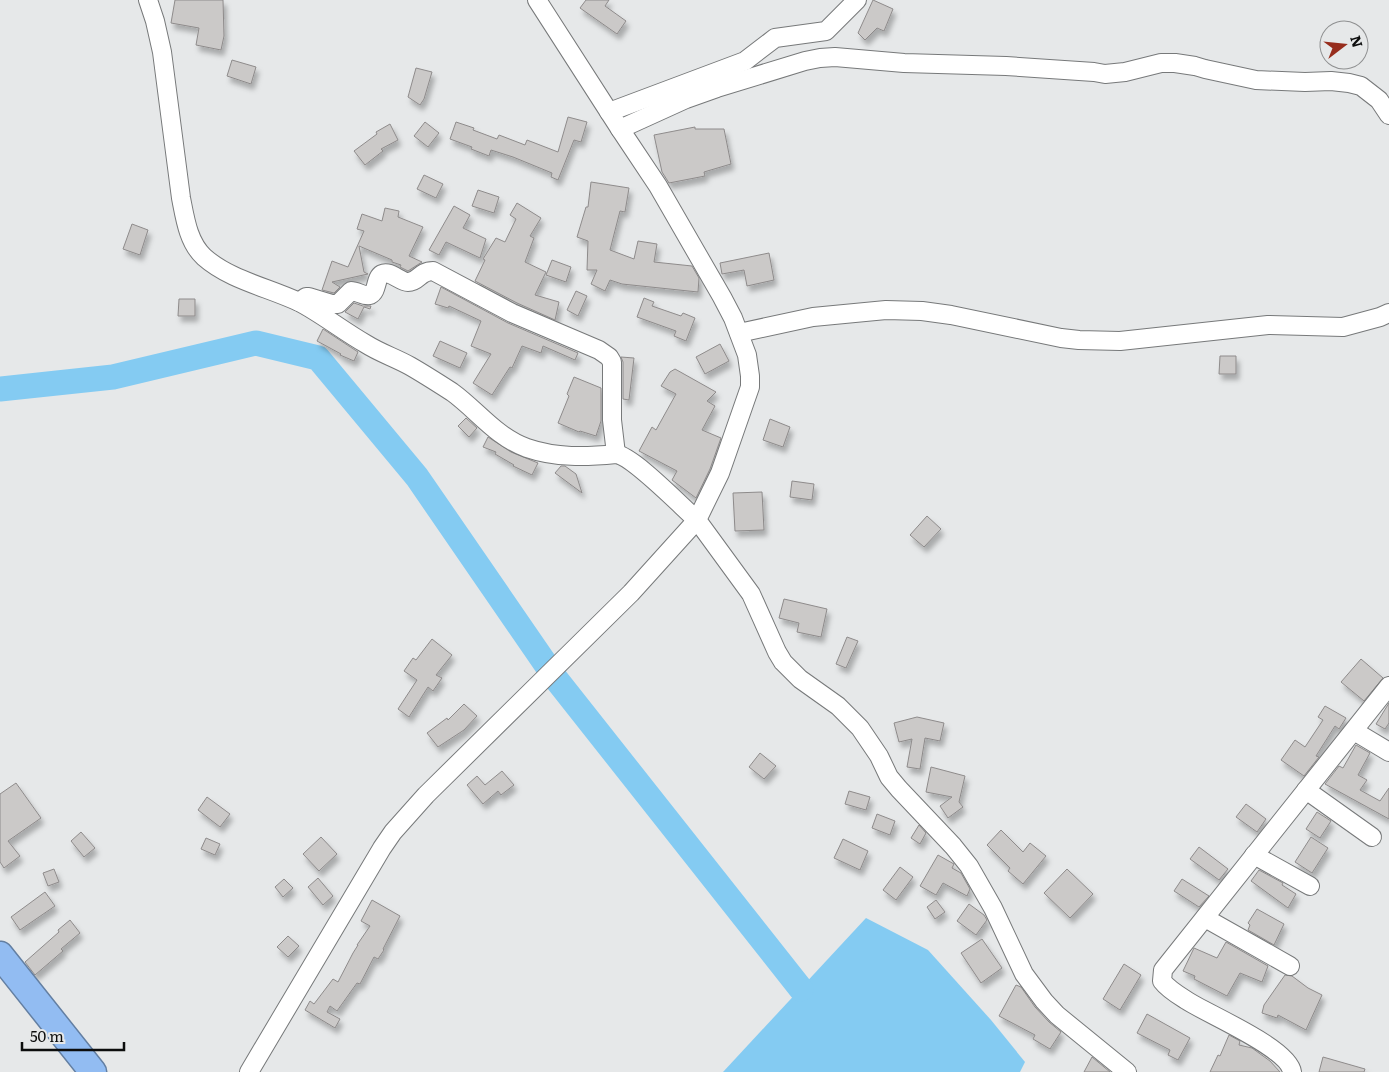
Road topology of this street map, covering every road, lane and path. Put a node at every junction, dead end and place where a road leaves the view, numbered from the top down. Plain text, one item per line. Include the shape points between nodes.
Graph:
1 (148, 0) edge
2 (537, 0) edge
3 (857, 0) edge
4 (609, 112) junction
5 (1389, 115) edge
6 (620, 129) junction
7 (299, 302) junction
8 (1389, 313) edge
9 (739, 333) junction
10 (616, 454) junction
11 (697, 520) junction
12 (1389, 686) edge
13 (1354, 730) junction
14 (1389, 752) edge
15 (1306, 790) junction
16 (1372, 837) dead end
17 (1254, 855) junction
18 (1310, 886) dead end
19 (1205, 918) junction
20 (0, 955) edge
21 (1290, 966) dead end
22 (93, 1072) edge
23 (249, 1072) edge
24 (1126, 1072) edge
25 (1292, 1072) edge

1 - 7 street via 162,52 184,217 194,243 218,268
2 - 4 street
3 - 4 street via 826,31 775,38 745,61
4 - 6 street
5 - 6 street via 1379,100 1361,86 1331,81 1256,80 1175,63 1161,62 1105,74 835,57 805,61 717,88
6 - 9 street via 658,186
7 - 10 street via 367,345 452,392 499,433 525,448 562,456
7 - 10 street via 309,297 338,304 351,291 370,295 383,274 406,282 433,271 512,313 599,350 612,362
8 - 9 street via 1343,326 1268,326 1120,341 1061,338 951,315 902,310 813,317
9 - 11 street via 749,364 750,387 720,472
10 - 11 street via 633,462
11 - 23 street via 631,593 422,800 388,840
11 - 24 street via 751,594 783,662 860,728 889,777 969,866 1024,974 1044,1001 1056,1015
12 - 13 street
13 - 14 street
13 - 15 street
15 - 16 street
15 - 17 street
17 - 18 street
17 - 19 street
19 - 21 street
19 - 25 street via 1163,970 1162,982 1186,1001 1278,1053
20 - 22 highway

